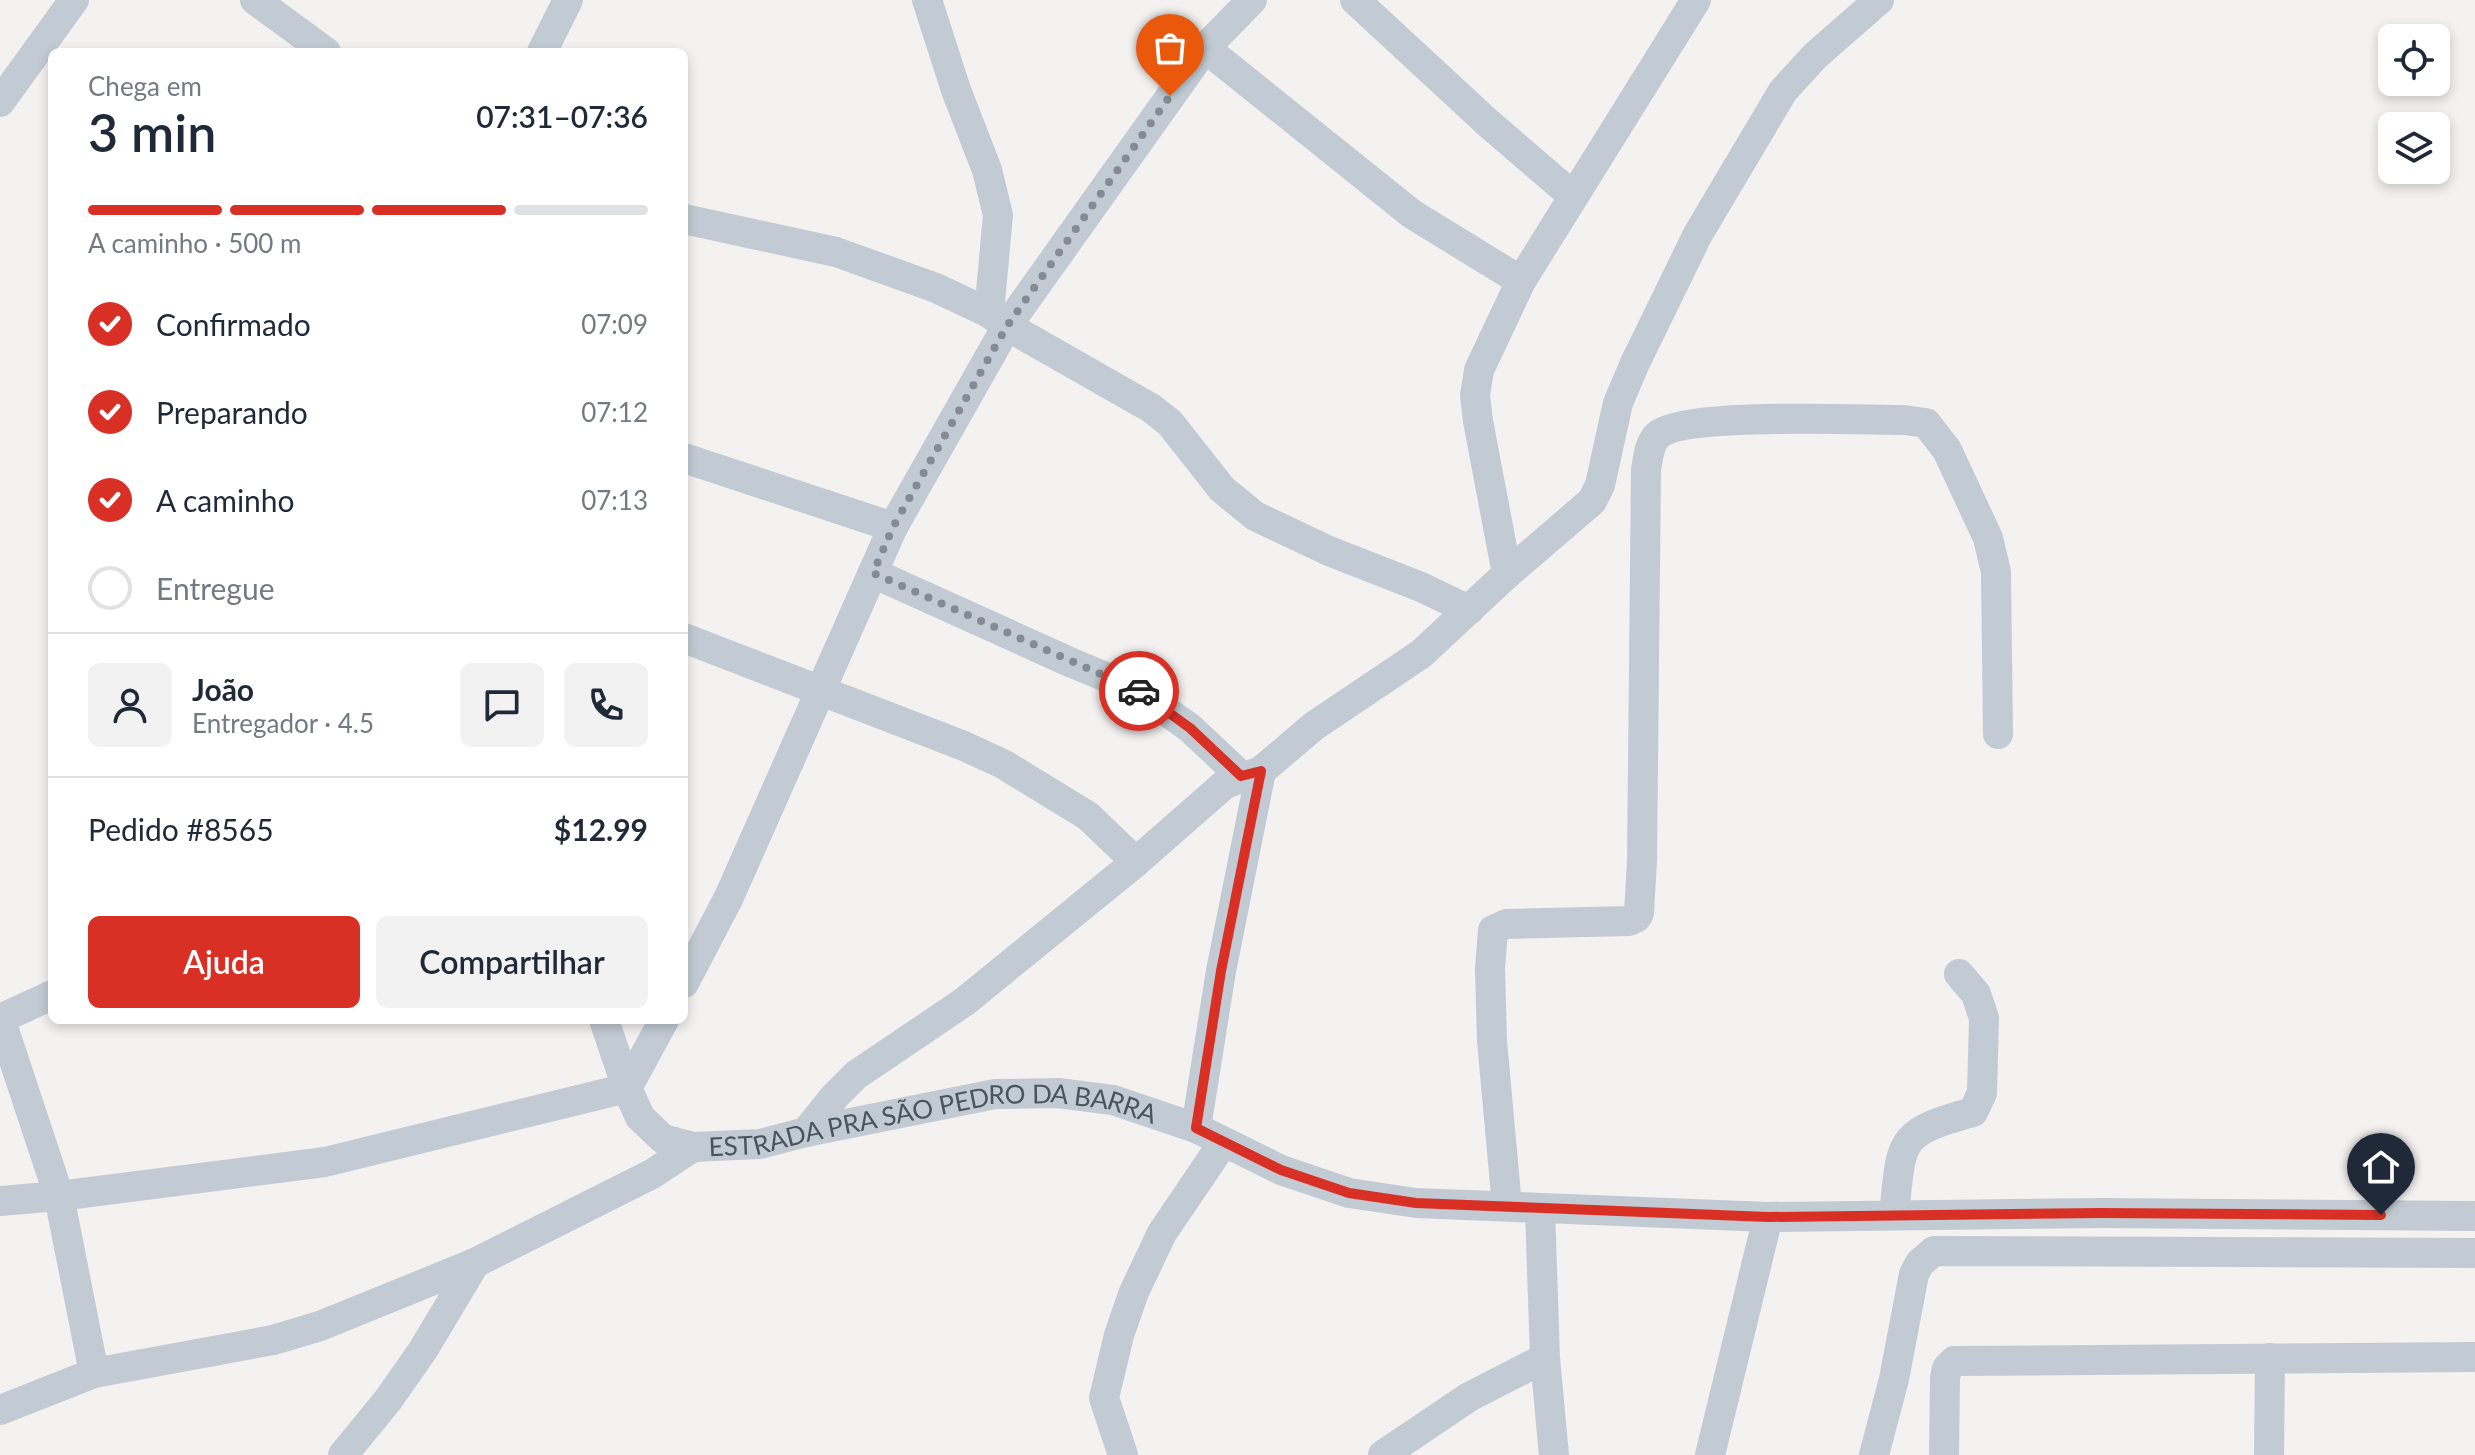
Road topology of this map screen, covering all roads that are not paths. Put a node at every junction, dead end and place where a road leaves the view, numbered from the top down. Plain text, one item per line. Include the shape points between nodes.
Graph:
1 (74, 0) edge
2 (255, 0) edge
3 (568, 0) edge
4 (927, 0) edge
5 (1252, 0) edge
6 (1355, 0) edge
7 (1696, 0) edge
8 (1879, 0) edge
9 (321, 48) edge
10 (544, 48) edge
11 (1205, 48) junction
12 (0, 102) edge
13 (1573, 196) junction
14 (688, 220) edge
15 (1521, 281) junction
16 (998, 319) junction
17 (688, 459) edge
18 (893, 527) junction
19 (873, 573) junction
20 (1507, 574) junction
21 (1469, 610) junction
22 (688, 640) edge
23 (820, 690) junction
24 (1998, 734) dead end
25 (1251, 774) junction
26 (1136, 862) junction
27 (1959, 974) dead end
28 (688, 975) edge
29 (48, 997) edge
30 (0, 1019) edge
31 (605, 1024) edge
32 (662, 1024) edge
33 (627, 1088) junction
34 (1196, 1128) junction
35 (806, 1132) junction
36 (1223, 1143) junction
37 (693, 1147) junction
38 (59, 1196) junction
39 (0, 1201) edge
40 (1507, 1206) junction
41 (1540, 1209) junction
42 (1894, 1215) junction
43 (2475, 1216) edge
44 (1768, 1217) junction
45 (2475, 1253) edge
46 (475, 1263) junction
47 (2475, 1357) edge
48 (1545, 1358) junction
49 (2270, 1358) junction
50 (94, 1373) junction
51 (0, 1410) edge
52 (343, 1455) edge
53 (1123, 1455) edge
54 (1383, 1455) edge
55 (1554, 1455) edge
56 (1710, 1455) edge
57 (1874, 1455) edge
58 (1944, 1455) edge
59 (2269, 1455) edge

1 - 12 street
2 - 9 street
3 - 10 street
4 - 16 street via 998,215
5 - 11 street
6 - 13 street
7 - 13 street
8 - 20 street via 1783,91 1698,234 1618,403 1592,501
11 - 15 street via 1412,214
11 - 16 street
13 - 15 street
14 - 16 street via 836,252 936,288
15 - 20 street via 1479,370 1475,395
16 - 18 street
16 - 21 street via 1161,416 1222,489 1255,516
17 - 18 street
18 - 19 street
19 - 23 street
19 - 25 street via 1135,689
20 - 21 street
21 - 25 street via 1421,654
22 - 23 street
23 - 26 street via 1003,764 1088,816
23 - 28 street via 729,897
24 - 40 street via 1996,572 1988,538 1947,450 1926,423 1710,421 1675,425 1656,436 1646,470 1639,913 1629,921 1506,924 1493,930 1492,1041
25 - 26 street via 1216,790
25 - 34 street
26 - 35 street via 964,1002 856,1075
27 - 42 street via 1976,994 1984,1018 1982,1093 1973,1112 1920,1130 1908,1141 1900,1157
29 - 30 street
30 - 38 street
31 - 33 street, ESTRADA PRA SÃO PEDRO DA BARRA
32 - 33 street
33 - 37 street, ESTRADA PRA SÃO PEDRO DA BARRA via 649,1128 663,1139
33 - 38 street via 343,1159
34 - 35 street, ESTRADA PRA SÃO PEDRO DA BARRA via 1113,1100 1026,1092
34 - 36 street, ESTRADA PRA SÃO PEDRO DA BARRA
35 - 37 street, ESTRADA PRA SÃO PEDRO DA BARRA via 760,1144
36 - 40 street, ESTRADA PRA SÃO PEDRO DA BARRA via 1349,1193 1416,1203
36 - 53 street via 1162,1233 1119,1335 1104,1398
37 - 46 street via 652,1174
38 - 39 street
38 - 50 street
40 - 41 street, ESTRADA PRA SÃO PEDRO DA BARRA
41 - 44 street, ESTRADA PRA SÃO PEDRO DA BARRA
41 - 48 street
42 - 43 street, ESTRADA PRA SÃO PEDRO DA BARRA
42 - 44 street, ESTRADA PRA SÃO PEDRO DA BARRA
44 - 56 street
45 - 57 street via 1934,1251 1914,1274
46 - 50 street via 273,1340
46 - 52 street via 423,1350
47 - 49 street
48 - 54 street via 1469,1397
48 - 55 street
49 - 58 street via 1954,1361 1945,1378
49 - 59 street
50 - 51 street

